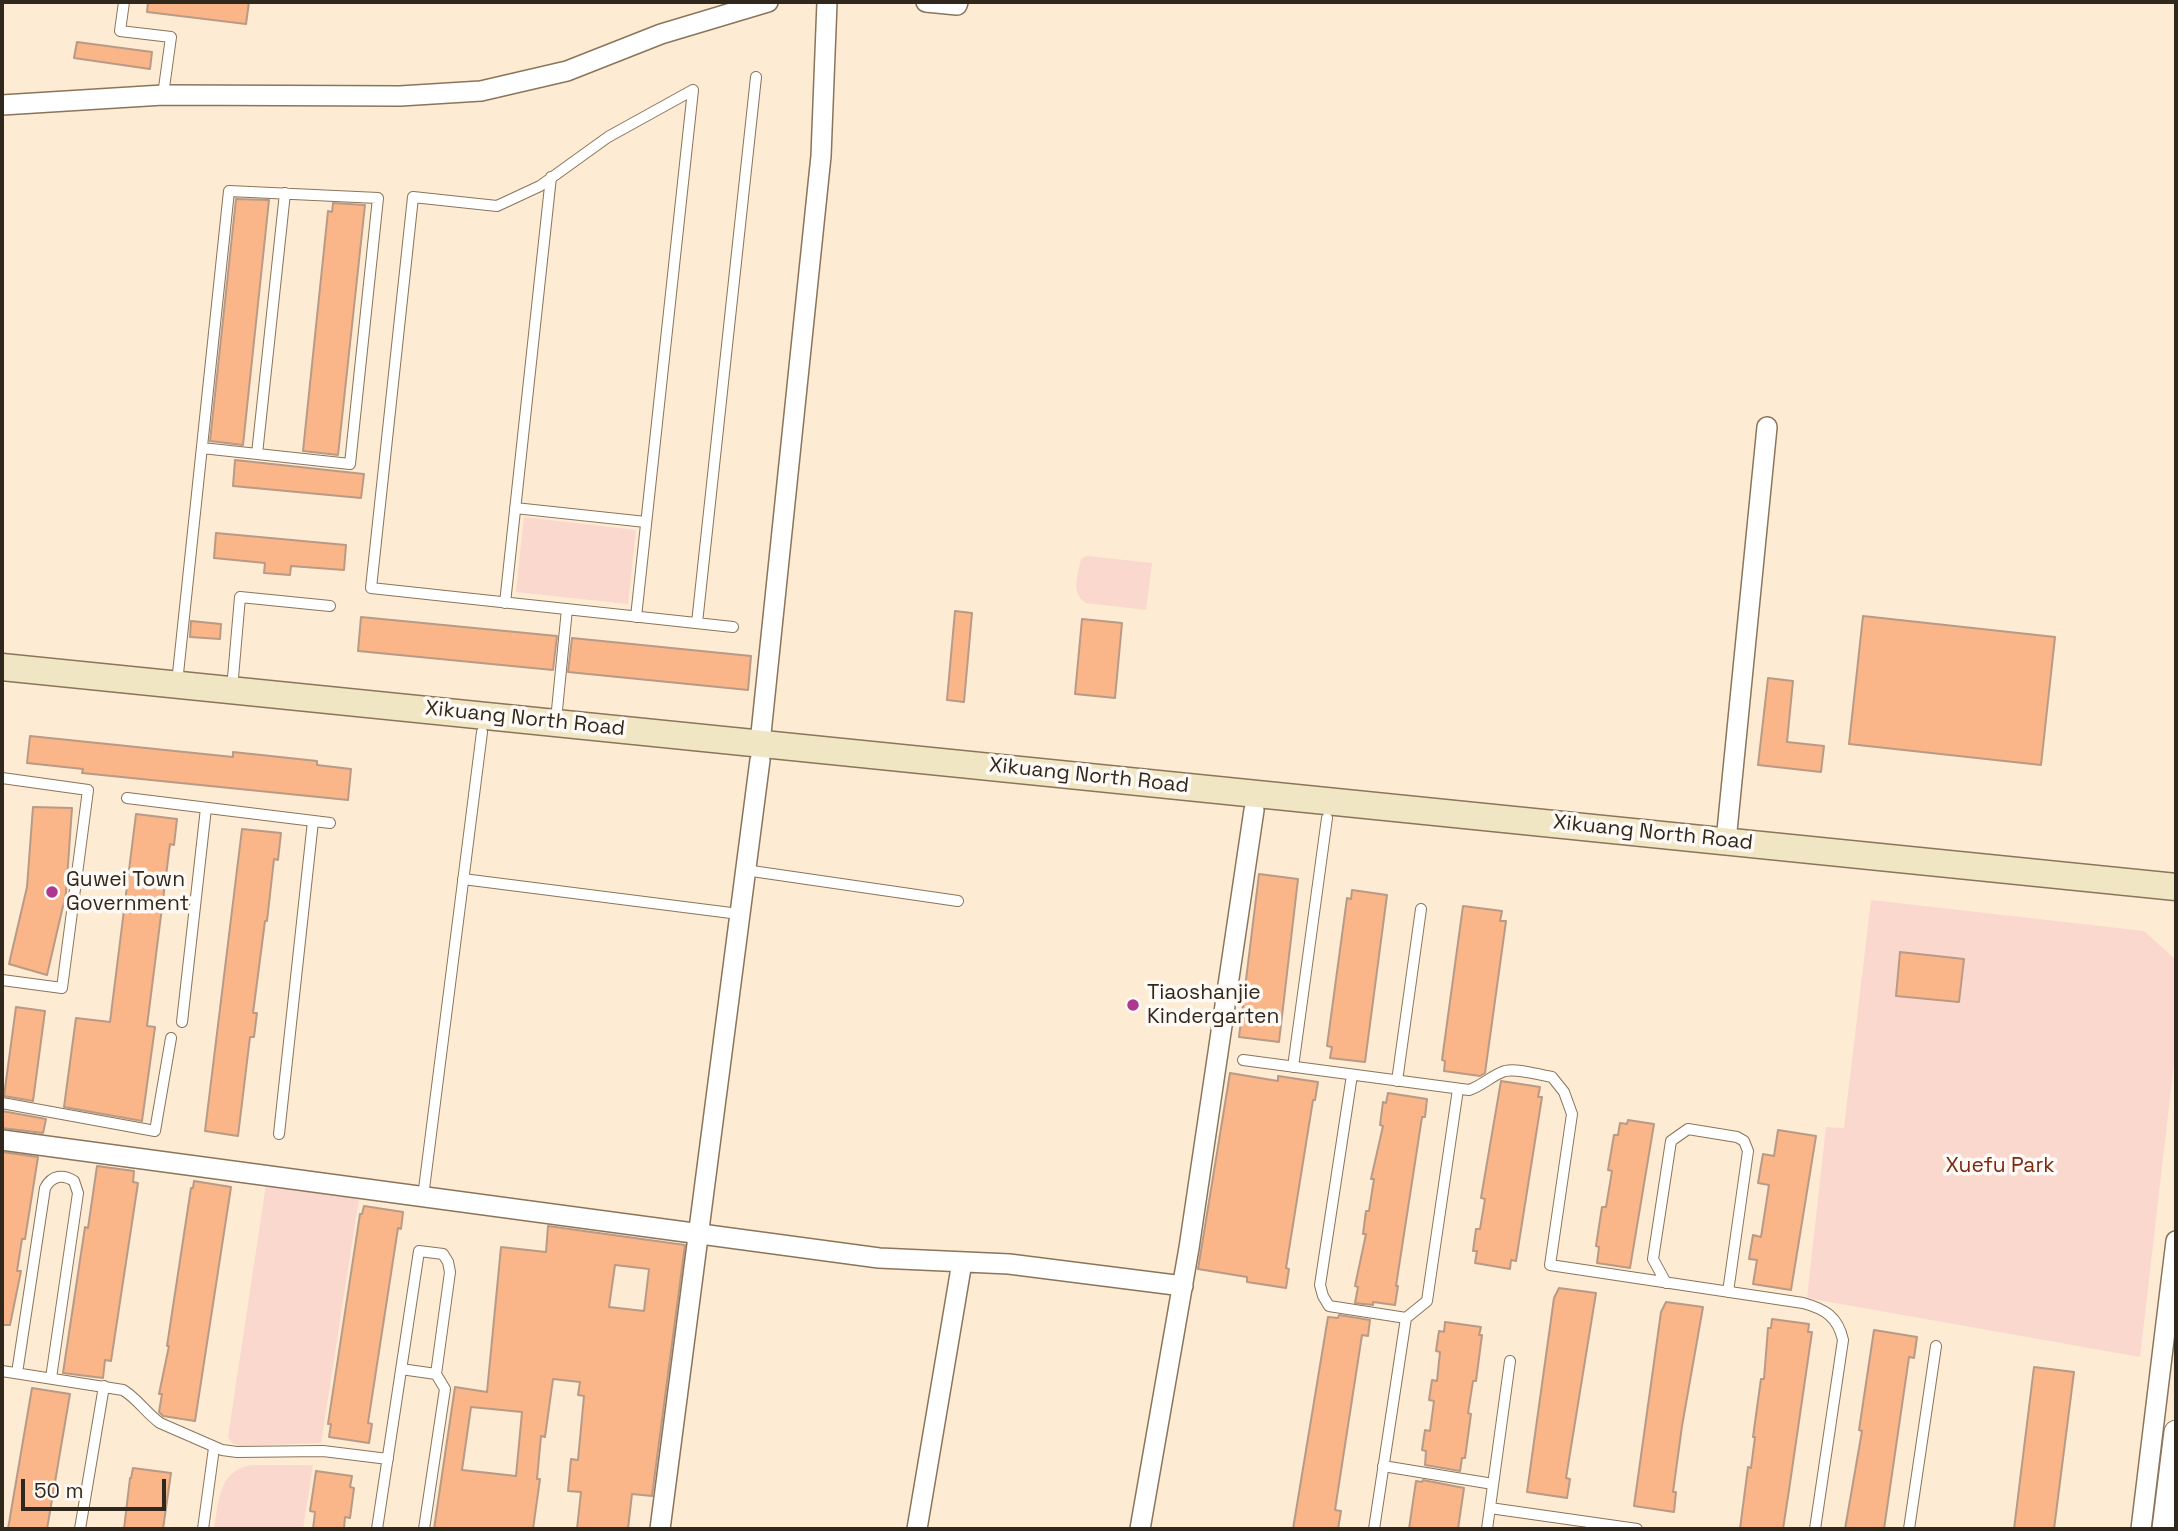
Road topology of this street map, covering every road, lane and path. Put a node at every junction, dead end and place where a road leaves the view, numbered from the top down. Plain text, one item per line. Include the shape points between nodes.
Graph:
1 (124, 2) edge
2 (768, 2) edge
3 (827, 2) edge
4 (926, 2) edge
5 (958, 2) edge
6 (756, 77) dead end
7 (163, 95) junction
8 (2, 105) edge
9 (551, 177) junction
10 (285, 193) junction
11 (1767, 427) dead end
12 (202, 448) junction
13 (257, 454) junction
14 (515, 508) junction
15 (646, 522) junction
16 (505, 603) junction
17 (330, 606) dead end
18 (567, 609) junction
19 (636, 617) junction
20 (697, 623) junction
21 (733, 627) dead end
22 (2, 667) edge
23 (2, 684) edge
24 (177, 684) junction
25 (232, 689) junction
26 (555, 722) junction
27 (482, 732) junction
28 (760, 751) junction
29 (2, 778) edge
30 (127, 798) dead end
31 (206, 808) junction
32 (1254, 810) junction
33 (1327, 818) junction
34 (313, 821) junction
35 (330, 823) dead end
36 (1726, 841) junction
37 (745, 870) junction
38 (463, 879) junction
39 (2176, 887) edge
40 (958, 901) dead end
41 (2176, 904) edge
42 (1421, 909) dead end
43 (739, 914) junction
44 (2, 980) edge
45 (182, 1022) dead end
46 (171, 1038) dead end
47 (1243, 1060) dead end
48 (1293, 1067) junction
49 (1352, 1075) junction
50 (1397, 1082) junction
51 (1458, 1089) junction
52 (2, 1103) edge
53 (279, 1134) dead end
54 (2, 1140) edge
55 (423, 1197) junction
56 (698, 1234) junction
57 (2176, 1241) edge
58 (962, 1262) junction
59 (1666, 1283) junction
60 (1182, 1286) junction
61 (1728, 1292) junction
62 (1406, 1318) junction
63 (1936, 1346) dead end
64 (1510, 1360) dead end
65 (401, 1369) junction
66 (2, 1371) edge
67 (17, 1373) junction
68 (436, 1374) junction
69 (51, 1378) junction
70 (104, 1387) junction
71 (2176, 1432) edge
72 (214, 1448) junction
73 (388, 1459) junction
74 (1384, 1466) junction
75 (1493, 1484) junction
76 (1490, 1508) junction
77 (80, 1529) edge
78 (203, 1529) edge
79 (377, 1529) edge
80 (424, 1529) edge
81 (660, 1529) edge
82 (917, 1529) edge
83 (1140, 1529) edge
84 (1374, 1529) edge
85 (1487, 1529) edge
86 (1637, 1529) edge
87 (1815, 1529) edge
88 (1909, 1529) edge
89 (2141, 1529) edge
90 (2164, 1529) edge

1 - 7 lane via 120,31 170,37
2 - 7 street via 661,34 567,71 481,91 400,96
3 - 28 street via 821,156
4 - 5 street
6 - 20 lane
7 - 8 street
9 - 14 lane
9 - 15 lane via 608,137 693,90
9 - 16 lane via 497,206 413,197 371,588
10 - 12 lane via 229,191
10 - 13 lane
10 - 13 lane via 378,198 350,464
11 - 36 street
12 - 13 lane
12 - 24 lane
14 - 15 lane
14 - 16 lane
15 - 19 lane
16 - 18 lane
17 - 25 lane via 240,597
18 - 19 lane
18 - 26 lane
19 - 20 lane
20 - 21 lane
22 - 24 main road, Xikuang North Road
23 - 27 main road, Xikuang North Road
24 - 25 main road, Xikuang North Road
25 - 26 main road, Xikuang North Road
26 - 28 main road, Xikuang North Road
27 - 28 main road, Xikuang North Road
27 - 38 lane
28 - 32 main road, Xikuang North Road
28 - 36 main road, Xikuang North Road
28 - 37 street
29 - 44 lane via 88,790 62,988
30 - 31 lane
31 - 34 lane
31 - 45 lane
32 - 33 main road, Xikuang North Road
32 - 60 street
33 - 41 main road, Xikuang North Road
33 - 48 lane
34 - 35 lane
34 - 53 lane
36 - 39 main road, Xikuang North Road
37 - 40 lane
37 - 43 street
38 - 43 lane
38 - 55 lane
42 - 50 lane
43 - 56 street
46 - 52 lane via 155,1131
47 - 48 lane
48 - 49 lane
49 - 50 lane
49 - 62 lane via 1320,1285 1329,1306
50 - 51 lane
51 - 59 lane via 1480,1087 1506,1071 1552,1077 1572,1114 1550,1265
51 - 62 lane via 1427,1301
54 - 55 street
55 - 56 street
56 - 58 street via 879,1258
56 - 81 street
57 - 89 street
58 - 60 street
58 - 82 street
59 - 61 lane
59 - 61 lane via 1653,1259 1671,1141 1688,1129 1737,1137 1748,1151
60 - 83 street
61 - 87 lane via 1819,1307 1833,1317 1841,1332
62 - 74 lane
63 - 88 lane
64 - 75 lane
65 - 68 lane
65 - 68 lane via 419,1251 443,1254 450,1272
65 - 73 lane
66 - 67 lane
67 - 69 lane
67 - 69 lane via 45,1188 52,1179 63,1176 74,1181 78,1193
68 - 80 lane via 445,1389
69 - 70 lane
70 - 72 lane via 123,1390 152,1418
70 - 77 lane
71 - 90 street
72 - 73 lane via 323,1451
72 - 78 lane
73 - 79 lane
74 - 75 lane
74 - 84 lane
75 - 76 lane
76 - 85 lane
76 - 86 lane

